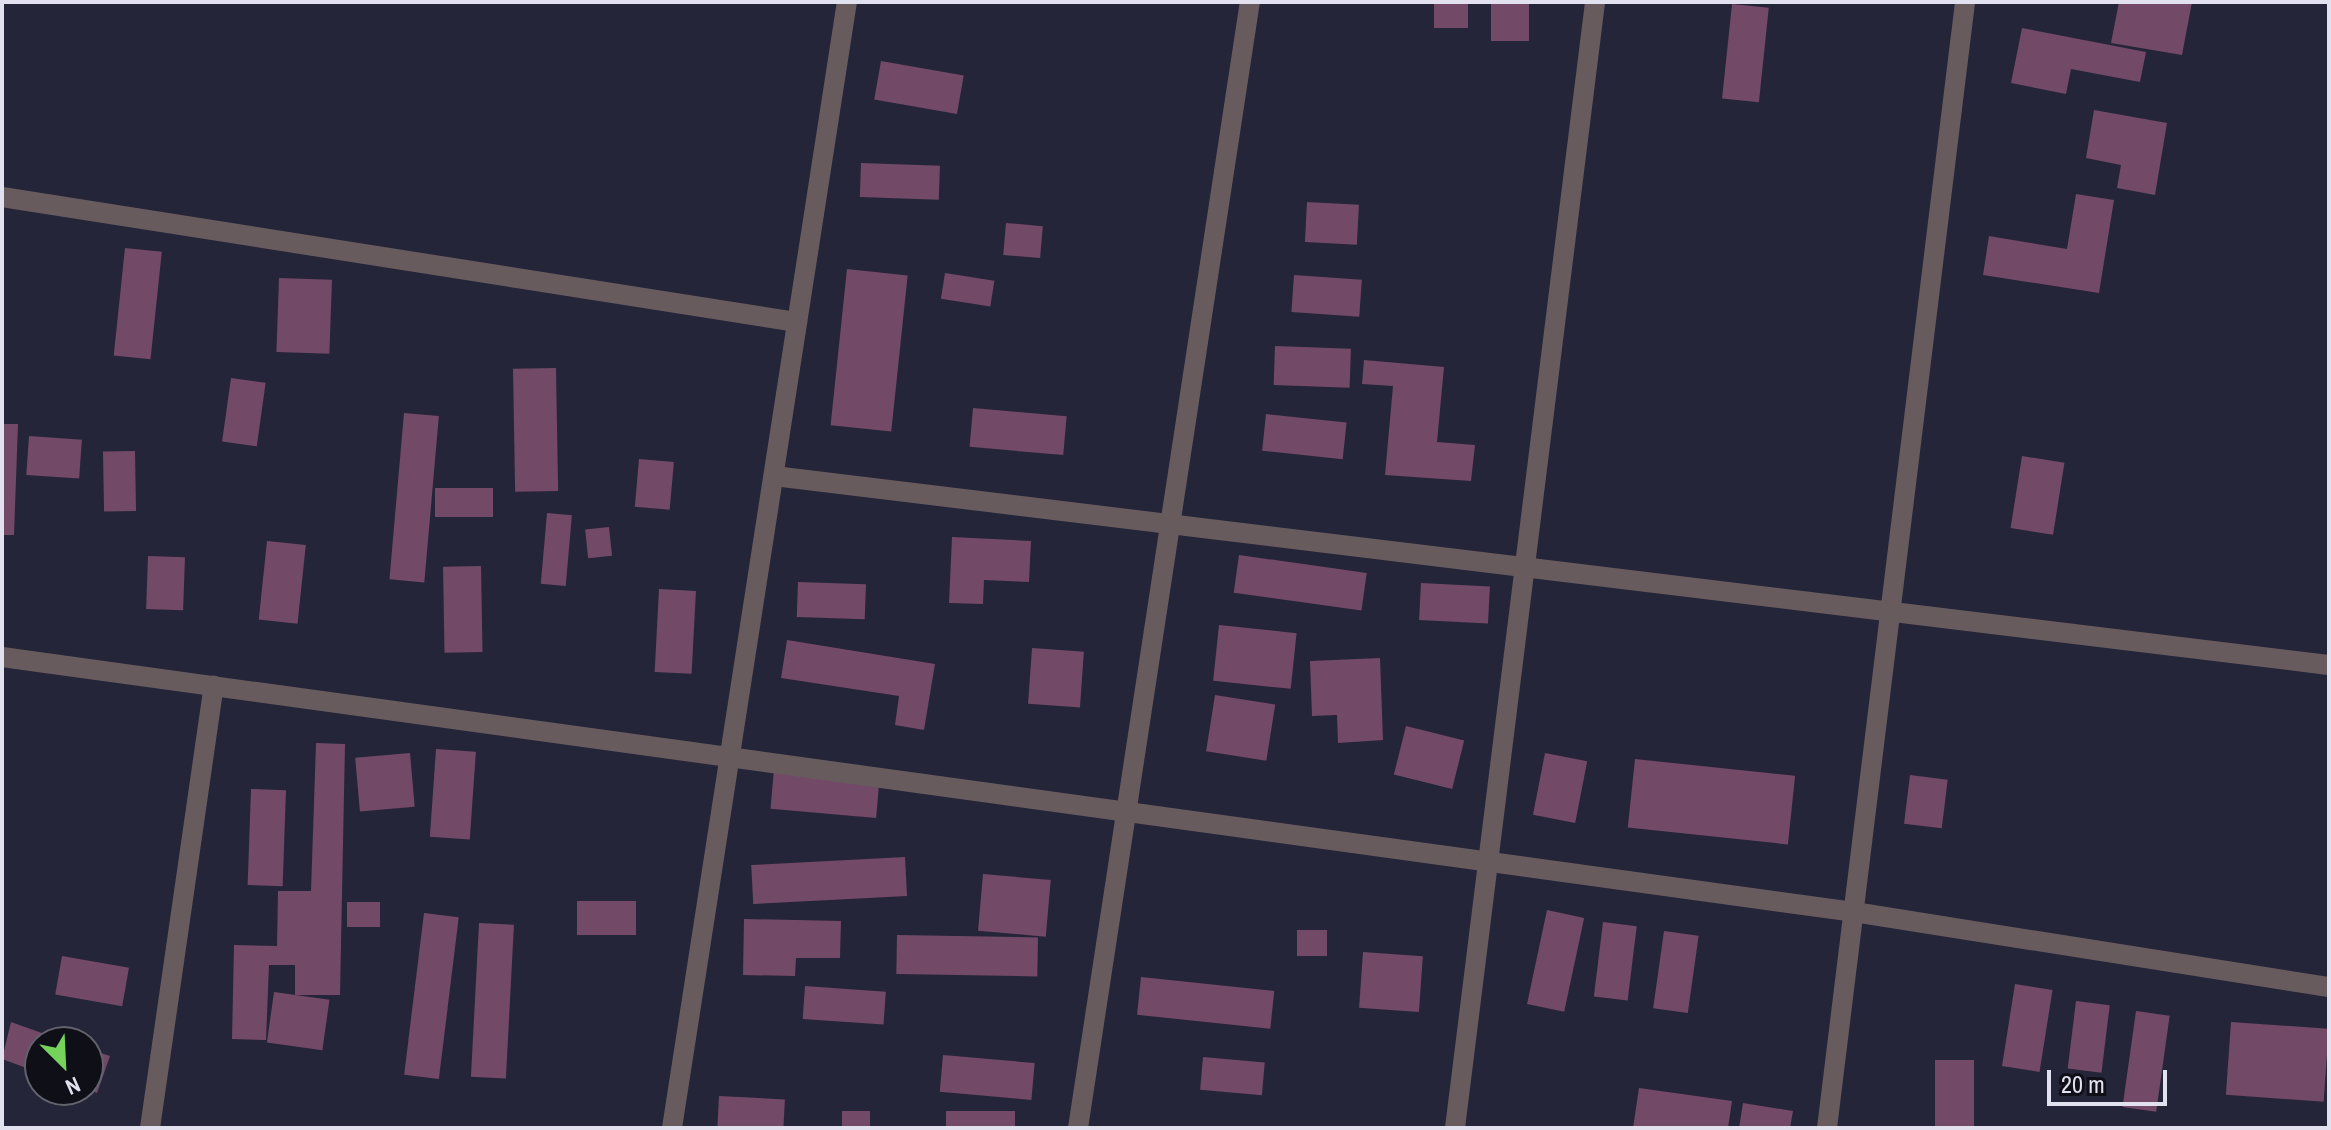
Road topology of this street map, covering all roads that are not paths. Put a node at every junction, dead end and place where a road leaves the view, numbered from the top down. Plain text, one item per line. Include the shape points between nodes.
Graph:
1 (847, 2) edge
2 (1250, 2) edge
3 (1595, 2) edge
4 (1965, 2) edge
5 (2, 197) edge
6 (797, 322) junction
7 (774, 476) junction
8 (1171, 524) junction
9 (1525, 567) junction
10 (1891, 612) junction
11 (2, 657) edge
12 (2329, 665) edge
13 (214, 686) junction
14 (729, 759) junction
15 (1127, 815) junction
16 (1488, 867) junction
17 (1854, 912) junction
18 (2329, 987) edge
19 (150, 1128) edge
20 (672, 1128) edge
21 (1078, 1128) edge
22 (1455, 1128) edge
23 (1827, 1128) edge

1 - 6 street
2 - 8 street
3 - 9 street
4 - 10 street
5 - 6 street
6 - 7 street
7 - 8 street
7 - 14 street
8 - 9 street
8 - 15 street
9 - 10 street
9 - 16 street
10 - 12 street
10 - 17 street
11 - 13 street
13 - 14 street
13 - 19 street
14 - 15 street
14 - 20 street
15 - 16 street
15 - 21 street
16 - 17 street
16 - 22 street
17 - 18 street
17 - 23 street

